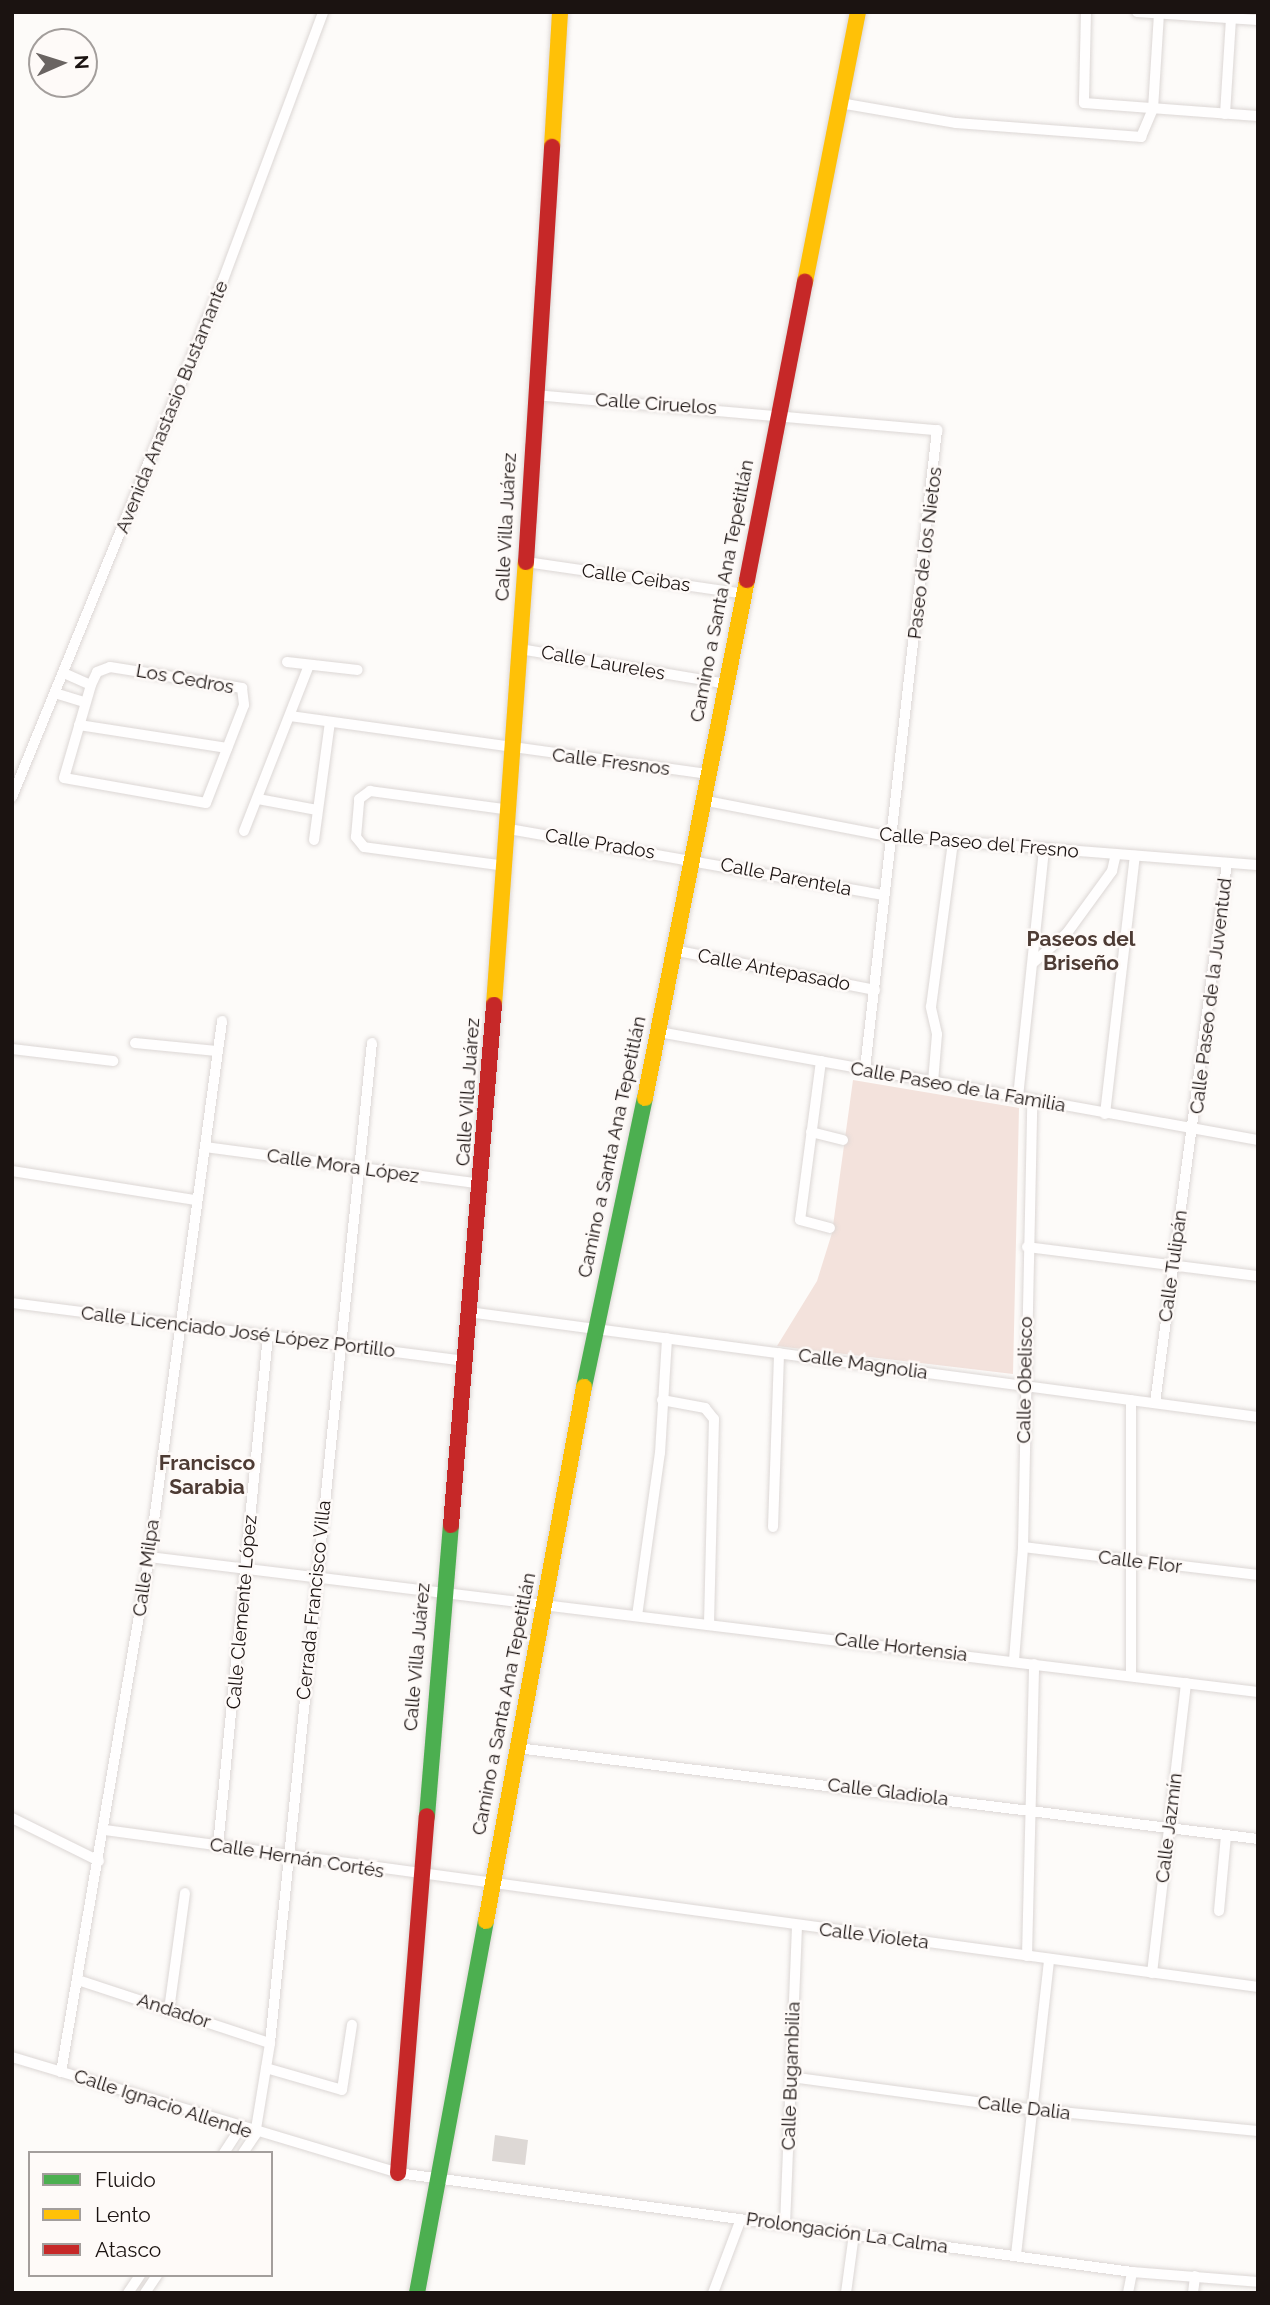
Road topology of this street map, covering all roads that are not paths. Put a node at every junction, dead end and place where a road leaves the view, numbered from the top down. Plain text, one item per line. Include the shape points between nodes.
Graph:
1 (323, 12) edge
2 (560, 12) edge
3 (858, 12) edge
4 (1086, 12) edge
5 (1137, 12) edge
6 (1159, 14) edge
7 (1231, 19) junction
8 (1258, 20) edge
9 (840, 103) junction
10 (1153, 110) junction
11 (1225, 114) junction
12 (1258, 116) edge
13 (534, 395) junction
14 (777, 414) junction
15 (526, 562) junction
16 (745, 594) junction
17 (520, 649) junction
18 (287, 662) dead end
19 (309, 665) junction
20 (358, 670) dead end
21 (66, 674) junction
22 (728, 684) junction
23 (91, 685) junction
24 (58, 694) junction
25 (85, 702) junction
26 (290, 716) junction
27 (330, 722) junction
28 (79, 725) junction
29 (227, 748) junction
30 (515, 749) junction
31 (707, 774) junction
32 (12, 797) edge
33 (258, 799) junction
34 (702, 800) junction
35 (317, 810) junction
36 (510, 810) junction
37 (509, 829) junction
38 (244, 831) dead end
39 (887, 836) junction
40 (314, 840) dead end
41 (953, 843) junction
42 (1044, 850) junction
43 (1115, 853) junction
44 (1135, 856) junction
45 (691, 858) junction
46 (1227, 863) junction
47 (1258, 865) edge
48 (506, 866) junction
49 (882, 895) junction
50 (674, 950) junction
51 (1034, 962) junction
52 (875, 990) junction
53 (222, 1021) dead end
54 (659, 1032) junction
55 (135, 1043) dead end
56 (372, 1043) dead end
57 (12, 1049) edge
58 (217, 1051) junction
59 (113, 1061) dead end
60 (821, 1061) junction
61 (865, 1069) junction
62 (933, 1082) junction
63 (1018, 1097) junction
64 (1032, 1100) junction
65 (1105, 1114) junction
66 (1194, 1129) junction
67 (811, 1132) junction
68 (843, 1140) dead end
69 (1258, 1140) edge
70 (205, 1147) junction
71 (359, 1169) junction
72 (12, 1171) edge
73 (482, 1184) junction
74 (196, 1200) junction
75 (830, 1228) dead end
76 (1027, 1247) junction
77 (1172, 1265) junction
78 (1258, 1276) edge
79 (12, 1303) edge
80 (468, 1312) junction
81 (176, 1323) junction
82 (595, 1328) junction
83 (268, 1335) junction
84 (667, 1338) junction
85 (339, 1345) junction
86 (779, 1353) junction
87 (464, 1362) junction
88 (1025, 1385) junction
89 (662, 1400) junction
90 (1131, 1400) junction
91 (1155, 1403) junction
92 (1258, 1417) edge
93 (773, 1527) dead end
94 (1023, 1546) junction
95 (149, 1557) junction
96 (1131, 1561) junction
97 (246, 1569) junction
98 (1258, 1575) edge
99 (316, 1578) junction
100 (443, 1592) junction
101 (545, 1605) junction
102 (637, 1616) junction
103 (709, 1625) junction
104 (1014, 1660) junction
105 (1034, 1664) junction
106 (1131, 1676) junction
107 (1186, 1683) junction
108 (1258, 1692) edge
109 (517, 1748) junction
110 (1027, 1809) junction
111 (12, 1818) edge
112 (1170, 1827) junction
113 (105, 1830) junction
114 (1226, 1835) junction
115 (1258, 1839) edge
116 (218, 1846) junction
117 (288, 1857) junction
118 (99, 1861) junction
119 (421, 1877) junction
120 (490, 1886) junction
121 (185, 1893) dead end
122 (1219, 1911) dead end
123 (797, 1926) junction
124 (1027, 1956) junction
125 (1049, 1959) junction
126 (1152, 1973) junction
127 (78, 1980) junction
128 (1258, 1987) edge
129 (170, 2010) junction
130 (352, 2025) dead end
131 (270, 2043) junction
132 (12, 2057) edge
133 (266, 2068) junction
134 (61, 2072) junction
135 (791, 2077) junction
136 (1029, 2109) junction
137 (239, 2130) junction
138 (1258, 2131) edge
139 (255, 2135) junction
140 (225, 2151) edge
141 (244, 2151) edge
142 (398, 2174) junction
143 (436, 2179) junction
144 (741, 2219) junction
145 (785, 2225) junction
146 (854, 2234) junction
147 (1016, 2255) junction
148 (1132, 2272) junction
149 (1195, 2276) junction
150 (139, 2277) edge
151 (156, 2277) edge
152 (1258, 2282) edge
153 (128, 2293) edge
154 (145, 2293) edge
155 (417, 2293) edge
156 (713, 2293) edge
157 (846, 2293) edge
158 (1128, 2293) edge
159 (1193, 2293) edge

1 - 21 street, Avenida Anastasio Bustamante
2 - 13 street, Calle Villa Juárez
3 - 9 street, Camino a Santa Ana Tepetitlán
4 - 10 street via 1084,103
5 - 6 street
6 - 7 street
6 - 10 street
7 - 8 street
7 - 11 street
9 - 10 street via 956,123 1130,139 1148,131
9 - 14 street, Camino a Santa Ana Tepetitlán
10 - 11 street
11 - 12 street
13 - 14 street, Calle Ciruelos
13 - 15 street, Calle Villa Juárez
14 - 16 street, Camino a Santa Ana Tepetitlán
14 - 39 street, Paseo de los Nietos via 931,426 939,435
15 - 16 street, Calle Ceibas
15 - 17 street, Calle Villa Juárez
16 - 22 street, Camino a Santa Ana Tepetitlán
17 - 22 street, Calle Laureles
17 - 30 street, Calle Villa Juárez
18 - 19 street
19 - 20 street
19 - 26 street
21 - 23 street
21 - 24 street, Avenida Anastasio Bustamante
22 - 31 street, Camino a Santa Ana Tepetitlán
23 - 25 street, Los Cedros
23 - 29 street, Los Cedros via 97,672 110,667 242,688 246,699
24 - 25 street
24 - 32 street, Avenida Anastasio Bustamante
25 - 28 street, Los Cedros
26 - 27 street, Calle Fresnos
26 - 33 street
27 - 30 street, Calle Fresnos
27 - 35 street
28 - 29 street
28 - 29 street, Los Cedros via 63,772 69,783 200,803 211,797
30 - 31 street, Calle Fresnos
30 - 36 street, Calle Villa Juárez
31 - 34 street, Camino a Santa Ana Tepetitlán
33 - 35 street
33 - 38 street
34 - 39 street, Calle Paseo del Fresno
34 - 45 street, Camino a Santa Ana Tepetitlán
35 - 40 street
36 - 37 street, Calle Villa Juárez
36 - 48 street via 370,791 359,799 356,837 364,847
37 - 45 street, Calle Prados
37 - 48 street, Calle Villa Juárez
39 - 41 street, Calle Paseo del Fresno
39 - 49 street, Paseo de los Nietos
41 - 42 street, Calle Paseo del Fresno
41 - 62 street via 931,1007 937,1034
42 - 43 street, Calle Paseo del Fresno
42 - 51 street
43 - 44 street, Calle Paseo del Fresno
43 - 51 street via 1112,871 1067,933
44 - 46 street, Calle Paseo del Fresno
44 - 65 street
45 - 49 street, Calle Parentela
45 - 50 street, Camino a Santa Ana Tepetitlán
46 - 47 street, Calle Paseo del Fresno
46 - 66 street, Calle Paseo de la Juventud
48 - 73 street, Calle Villa Juárez
49 - 52 street, Paseo de los Nietos
50 - 52 street, Calle Antepasado
50 - 54 street, Camino a Santa Ana Tepetitlán
51 - 63 street
52 - 61 street, Paseo de los Nietos
53 - 58 street, Calle Milpa
54 - 60 street, Calle Paseo de la Familia
54 - 82 street, Camino a Santa Ana Tepetitlán
55 - 58 street
56 - 71 street, Cerrada Francisco Villa
57 - 59 street
58 - 70 street, Calle Milpa
60 - 61 street, Calle Paseo de la Familia
60 - 67 street
61 - 62 street, Calle Paseo de la Familia
62 - 63 street, Calle Paseo de la Familia
63 - 64 street, Calle Paseo de la Familia
64 - 65 street, Calle Paseo de la Familia
64 - 76 street, Calle Obelisco
65 - 66 street, Calle Paseo de la Familia
66 - 69 street, Calle Paseo de la Familia
66 - 77 street, Calle Tulipán
67 - 68 street
67 - 75 street via 800,1220
70 - 71 street, Calle Mora López
70 - 74 street, Calle Milpa
71 - 73 street, Calle Mora López
71 - 85 street, Cerrada Francisco Villa
72 - 74 street
73 - 80 street, Calle Villa Juárez
74 - 81 street, Calle Milpa
76 - 77 street
76 - 88 street, Calle Obelisco
77 - 78 street
77 - 91 street, Calle Tulipán
79 - 81 street, Calle Licenciado José López Portillo
80 - 82 street, Calle Magnolia
80 - 87 street, Calle Villa Juárez
81 - 83 street, Calle Licenciado José López Portillo
81 - 95 street, Calle Milpa
82 - 84 street, Calle Magnolia
82 - 101 street, Camino a Santa Ana Tepetitlán
83 - 85 street, Calle Licenciado José López Portillo
83 - 97 street, Calle Clemente López
84 - 86 street, Calle Magnolia
84 - 89 street
85 - 87 street, Calle Licenciado José López Portillo
85 - 99 street, Cerrada Francisco Villa
86 - 88 street, Calle Magnolia
86 - 93 street
87 - 100 street, Calle Villa Juárez
88 - 90 street, Calle Magnolia
88 - 94 street, Calle Obelisco
89 - 102 street
89 - 103 street via 705,1408 714,1419
90 - 91 street, Calle Magnolia
90 - 96 street
91 - 92 street, Calle Magnolia
94 - 96 street, Calle Flor
94 - 104 street, Calle Obelisco
95 - 97 street, Calle Hortensia
95 - 113 street, Calle Milpa
96 - 98 street, Calle Flor
96 - 106 street
97 - 99 street, Calle Hortensia
97 - 116 street, Calle Clemente López
99 - 100 street, Calle Hortensia
99 - 117 street, Cerrada Francisco Villa
100 - 101 street, Calle Hortensia
100 - 119 street, Calle Villa Juárez
101 - 102 street, Calle Hortensia
101 - 109 street, Camino a Santa Ana Tepetitlán
102 - 103 street, Calle Hortensia
103 - 104 street, Calle Hortensia
104 - 105 street, Calle Hortensia
105 - 106 street, Calle Hortensia
105 - 110 street
106 - 107 street, Calle Hortensia
107 - 108 street, Calle Hortensia
107 - 112 street, Calle Jazmín
109 - 110 street, Calle Gladiola
109 - 120 street, Camino a Santa Ana Tepetitlán
110 - 112 street, Calle Gladiola
110 - 124 street
111 - 118 street
112 - 114 street, Calle Gladiola
112 - 126 street, Calle Jazmín
113 - 116 street, Calle Hernán Cortés
113 - 118 street, Calle Milpa
114 - 115 street, Calle Gladiola
114 - 122 street
116 - 117 street, Calle Hernán Cortés
117 - 119 street, Calle Hernán Cortés
117 - 131 street, Cerrada Francisco Villa
118 - 127 street, Calle Milpa
119 - 120 street, Calle Hernán Cortés
119 - 142 street, Calle Villa Juárez
120 - 123 street, Calle Violeta
120 - 143 street, Camino a Santa Ana Tepetitlán
121 - 129 street
123 - 124 street, Calle Violeta
123 - 135 street, Calle Bugambilia
124 - 125 street, Calle Violeta
125 - 126 street, Calle Violeta
125 - 136 street
126 - 128 street, Calle Violeta
127 - 129 street, Andador
127 - 134 street, Calle Milpa
129 - 131 street, Andador
130 - 133 street via 342,2090
131 - 133 street, Cerrada Francisco Villa
132 - 134 street, Calle Ignacio Allende
133 - 139 street, Cerrada Francisco Villa
134 - 137 street, Calle Ignacio Allende
135 - 136 street, Calle Dalia
135 - 145 street, Calle Bugambilia
136 - 138 street, Calle Dalia
136 - 147 street
137 - 139 street, Calle Ignacio Allende
137 - 140 street
139 - 141 street, Cerrada Francisco Villa
139 - 142 street, Calle Ignacio Allende
142 - 143 street, Calle Ignacio Allende
143 - 144 street, Prolongación La Calma
143 - 155 street, Camino a Santa Ana Tepetitlán
144 - 145 street, Prolongación La Calma
144 - 156 street
145 - 146 street, Prolongación La Calma
146 - 147 street, Prolongación La Calma
146 - 157 street
147 - 148 street, Prolongación La Calma
148 - 149 street, Prolongación La Calma
148 - 158 street
149 - 152 street, Prolongación La Calma
149 - 159 street
150 - 153 street
151 - 154 street

